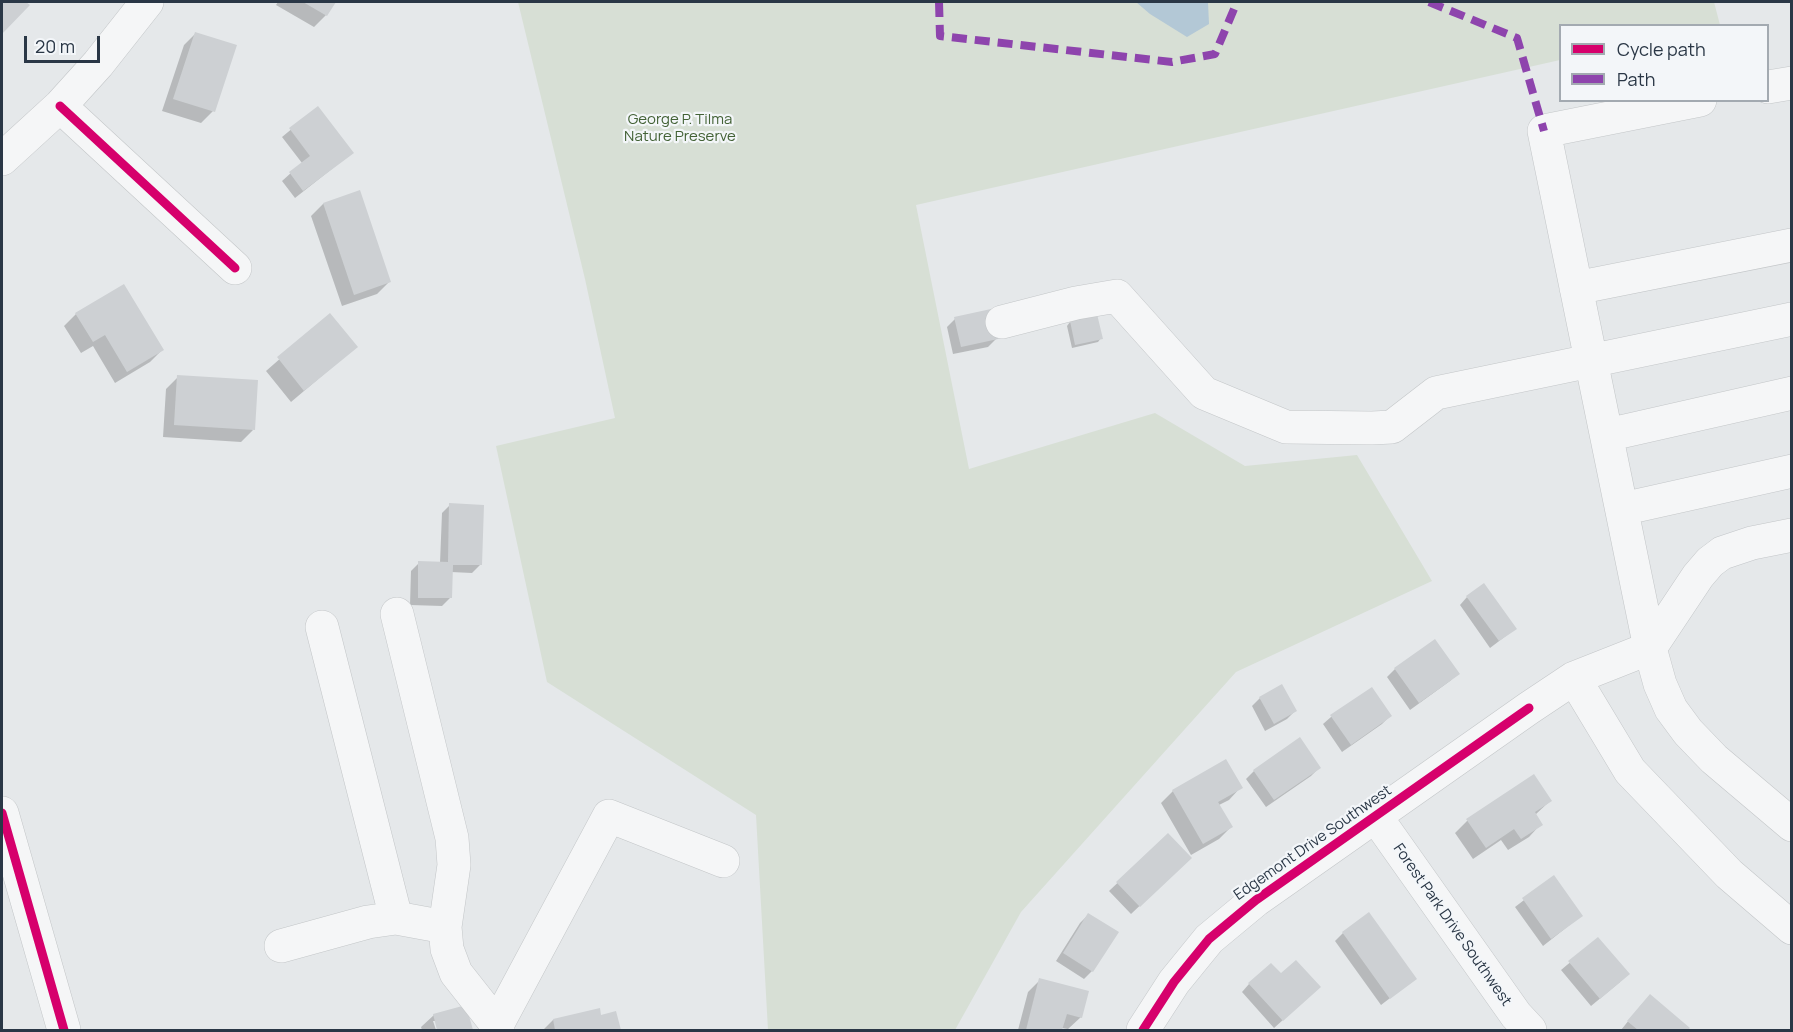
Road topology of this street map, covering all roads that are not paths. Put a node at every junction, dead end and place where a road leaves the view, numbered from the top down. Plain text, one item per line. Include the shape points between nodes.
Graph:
1 (147, 2) edge
2 (1791, 83) edge
3 (1769, 87) edge
4 (1690, 102) edge
5 (60, 106) junction
6 (2, 159) edge
7 (1791, 245) edge
8 (235, 268) dead end
9 (1576, 288) junction
10 (1791, 320) edge
11 (1002, 322) dead end
12 (1592, 360) junction
13 (1791, 393) edge
14 (1607, 435) junction
15 (1791, 471) edge
16 (1622, 509) junction
17 (1791, 535) edge
18 (397, 614) dead end
19 (322, 627) dead end
20 (1650, 648) junction
21 (1574, 678) junction
22 (2, 813) edge
23 (1376, 817) junction
24 (1791, 825) edge
25 (723, 861) dead end
26 (396, 918) junction
27 (445, 927) junction
28 (1791, 928) edge
29 (281, 946) dead end
30 (498, 1028) edge
31 (64, 1030) edge
32 (1143, 1030) edge
33 (1530, 1030) edge

1 - 5 street
2 - 3 street
4 - 9 street via 1544,131
5 - 6 street
5 - 8 street
7 - 9 street
9 - 12 street
10 - 12 street
11 - 12 street via 1117,296 1204,393 1286,427 1392,427 1436,393
12 - 14 street
13 - 14 street
14 - 16 street
15 - 16 street
16 - 20 street
17 - 20 street via 1737,547 1710,562
18 - 27 street via 452,838 454,865
19 - 26 street
20 - 21 street, Edgemont Drive Southwest
20 - 24 street via 1664,696 1688,732
21 - 23 street, Edgemont Drive Southwest
21 - 28 street via 1630,771 1729,874
22 - 31 street
23 - 32 street, Edgemont Drive Southwest via 1256,900 1209,939 1174,982
23 - 33 street, Forest Park Drive Southwest
25 - 30 street via 609,816
26 - 27 street
26 - 29 street
27 - 30 street via 447,949 456,973

